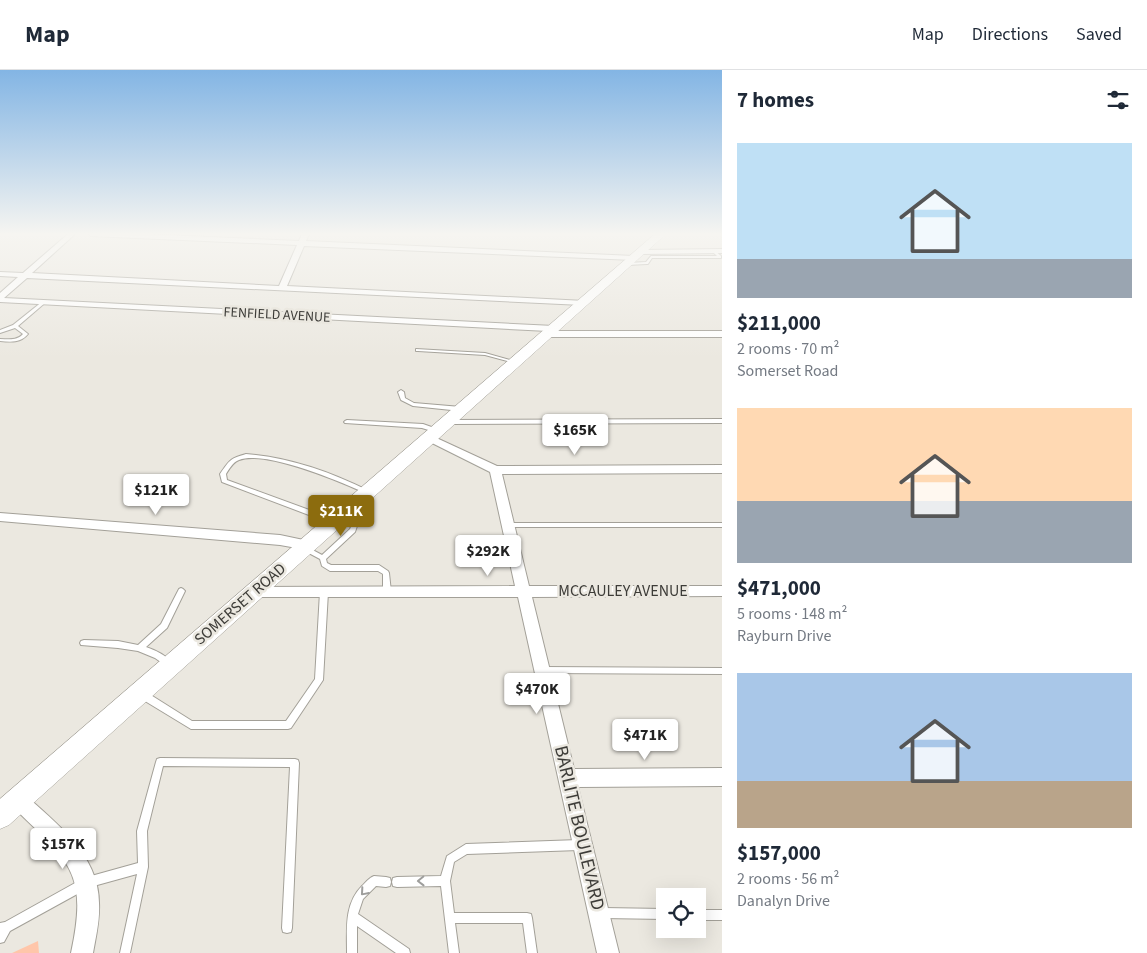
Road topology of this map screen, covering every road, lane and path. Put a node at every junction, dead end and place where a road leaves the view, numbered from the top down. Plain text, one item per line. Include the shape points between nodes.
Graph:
1 (26, 275) edge
2 (30, 275) edge
3 (288, 275) edge
4 (615, 275) edge
5 (282, 288) junction
6 (0, 299) edge
7 (44, 302) junction
8 (582, 304) junction
9 (15, 326) junction
10 (551, 331) junction
11 (0, 332) edge
12 (722, 334) edge
13 (0, 340) edge
14 (418, 350) dead end
15 (515, 362) junction
16 (401, 392) dead end
17 (462, 409) junction
18 (722, 421) edge
19 (347, 422) dead end
20 (438, 430) junction
21 (722, 469) edge
22 (495, 470) junction
23 (368, 492) junction
24 (0, 516) edge
25 (337, 520) junction
26 (509, 525) junction
27 (722, 525) edge
28 (306, 546) junction
29 (323, 558) junction
30 (181, 591) dead end
31 (722, 591) edge
32 (254, 592) junction
33 (324, 592) junction
34 (386, 592) junction
35 (524, 592) junction
36 (84, 643) dead end
37 (141, 647) junction
38 (171, 666) junction
39 (543, 670) junction
40 (722, 670) edge
41 (140, 693) junction
42 (722, 777) edge
43 (568, 778) junction
44 (18, 800) junction
45 (0, 816) edge
46 (583, 845) junction
47 (143, 867) junction
48 (445, 881) junction
49 (88, 882) junction
50 (386, 882) dead end
51 (398, 882) dead end
52 (599, 913) junction
53 (656, 914) edge
54 (706, 915) edge
55 (722, 915) edge
56 (352, 916) junction
57 (450, 918) junction
58 (3, 927) edge
59 (287, 928) dead end
60 (0, 938) edge
61 (82, 953) edge
62 (124, 953) edge
63 (352, 953) edge
64 (405, 953) edge
65 (454, 953) edge
66 (532, 953) edge
67 (608, 953) edge

1 - 6 street
2 - 5 street
3 - 5 street
4 - 8 main road, SOMERSET ROAD
5 - 8 street
6 - 7 street, FENFIELD AVENUE
7 - 9 lane
7 - 10 street, FENFIELD AVENUE
8 - 10 main road, SOMERSET ROAD
9 - 11 lane
9 - 13 lane via 25,332 24,337 15,341
10 - 12 street, FENFIELD AVENUE
10 - 15 main road, SOMERSET ROAD
14 - 15 lane via 485,354
15 - 17 main road, SOMERSET ROAD
16 - 17 lane via 403,399 413,404
17 - 20 main road, SOMERSET ROAD
18 - 20 lane
19 - 20 lane via 423,426
20 - 22 street
20 - 23 main road, SOMERSET ROAD
21 - 22 street
22 - 26 street, BARLITE BOULEVARD
23 - 25 main road, SOMERSET ROAD
23 - 25 lane via 334,477 271,458 234,460 222,474 224,481
24 - 28 street via 280,540
25 - 28 main road, SOMERSET ROAD
25 - 29 lane via 354,526 353,530
26 - 27 lane
26 - 35 street, BARLITE BOULEVARD
28 - 29 lane
28 - 32 main road, SOMERSET ROAD
29 - 34 lane via 324,564 330,568 379,568 386,572
30 - 37 lane via 164,626
31 - 35 street, MCCAULEY AVENUE
32 - 33 street, MCCAULEY AVENUE
32 - 38 main road, SOMERSET ROAD
33 - 34 street, MCCAULEY AVENUE
33 - 41 lane via 319,680 288,724 191,724
34 - 35 street, MCCAULEY AVENUE
35 - 39 street, BARLITE BOULEVARD
36 - 37 lane
37 - 38 lane
38 - 41 main road, SOMERSET ROAD
39 - 40 lane
39 - 43 street, BARLITE BOULEVARD
41 - 44 main road, SOMERSET ROAD
42 - 43 street
43 - 46 street, BARLITE BOULEVARD
44 - 45 main road, SOMERSET ROAD
44 - 49 street via 71,852
46 - 48 lane via 466,849 450,859
46 - 52 street, BARLITE BOULEVARD
47 - 49 lane
47 - 59 lane via 142,831 160,762 295,763
47 - 62 lane
48 -> 51 lane
48 - 57 lane
49 - 58 lane
49 - 61 street via 90,911
50 -> 56 lane via 374,882 359,896
52 - 53 lane
52 - 67 street, BARLITE BOULEVARD
54 - 55 lane
56 - 63 lane
56 - 64 lane
57 - 65 lane
57 - 66 lane via 527,918
58 - 60 lane

